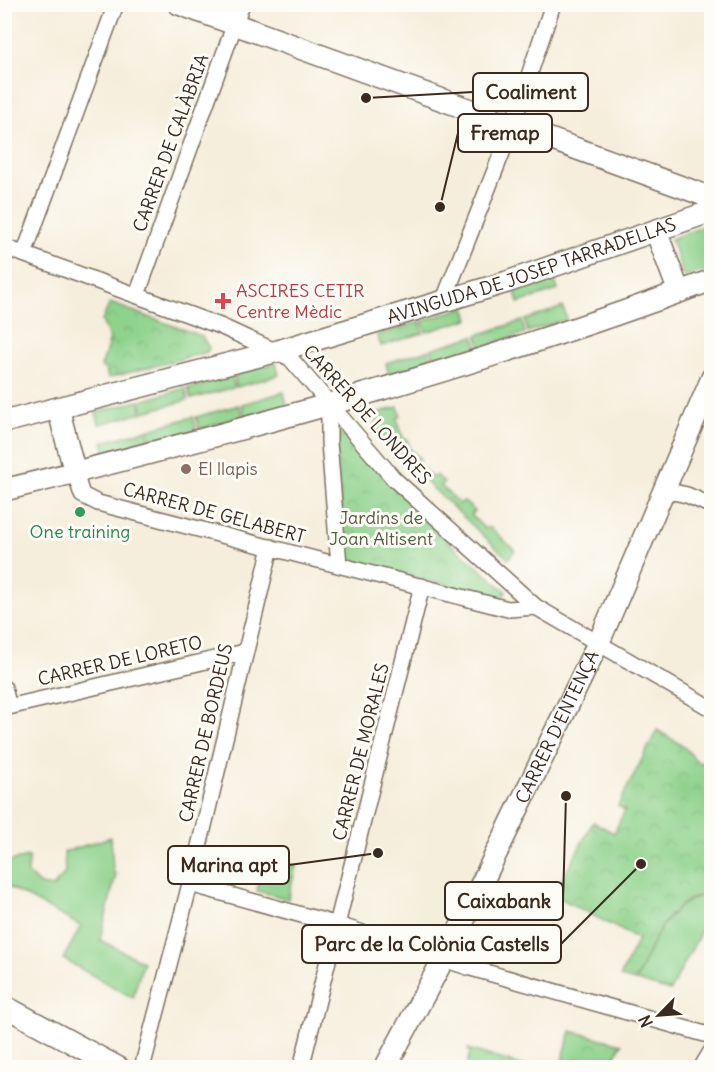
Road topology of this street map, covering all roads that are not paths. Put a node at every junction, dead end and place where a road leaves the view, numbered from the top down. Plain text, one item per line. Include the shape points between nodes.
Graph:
1 (116, 4) edge
2 (179, 4) edge
3 (242, 4) edge
4 (553, 4) edge
5 (235, 26) junction
6 (512, 126) junction
7 (711, 198) edge
8 (711, 211) edge
9 (656, 231) junction
10 (4, 247) edge
11 (24, 254) junction
12 (711, 280) edge
13 (679, 292) junction
14 (137, 295) junction
15 (443, 302) junction
16 (278, 351) junction
17 (711, 378) edge
18 (328, 405) junction
19 (58, 408) junction
20 (4, 422) edge
21 (75, 473) junction
22 (4, 490) edge
23 (664, 490) junction
24 (711, 506) edge
25 (271, 547) junction
26 (339, 565) junction
27 (422, 586) junction
28 (536, 607) junction
29 (597, 645) junction
30 (245, 652) junction
31 (4, 687) edge
32 (7, 707) edge
33 (711, 709) edge
34 (190, 884) junction
35 (338, 926) junction
36 (443, 960) junction
37 (4, 1006) edge
38 (711, 1035) edge
39 (711, 1053) edge
40 (119, 1068) edge
41 (142, 1068) edge
42 (301, 1068) edge
43 (385, 1068) edge
44 (703, 1068) edge

1 - 11 street
2 - 5 main road
3 - 5 street, CARRER DE CALÀBRIA
4 - 6 street
5 - 6 main road
5 - 14 street, CARRER DE CALÀBRIA
6 - 7 main road
6 - 15 street
8 - 9 main road, AVINGUDA DE JOSEP TARRADELLAS
9 - 13 main road
9 - 15 main road, AVINGUDA DE JOSEP TARRADELLAS
10 - 11 street, CARRER DE LONDRES
11 - 14 street, CARRER DE LONDRES
12 - 13 main road
13 - 18 main road
14 - 16 street, CARRER DE LONDRES
15 - 16 main road, AVINGUDA DE JOSEP TARRADELLAS
16 - 18 street, CARRER DE LONDRES via 290,358
16 - 19 main road, AVINGUDA DE JOSEP TARRADELLAS
17 - 23 main road, CARRER D'ENTENÇA
18 - 21 main road
18 - 26 street
18 - 28 street, CARRER DE LONDRES via 394,479
19 - 20 main road, AVINGUDA DE JOSEP TARRADELLAS
19 - 21 main road
21 - 22 main road
21 - 25 street, CARRER DE GELABERT via 78,489 87,499
23 - 24 street
23 - 29 main road, CARRER D'ENTENÇA
25 - 26 street, CARRER DE GELABERT
25 - 30 street, CARRER DE BORDEUS
26 - 27 street, CARRER DE GELABERT
27 - 28 street, CARRER DE GELABERT via 508,609
27 - 35 street, CARRER DE MORALES
28 - 29 street, CARRER DE LONDRES
29 - 33 street, CARRER DE LONDRES
29 - 36 main road, CARRER D'ENTENÇA
30 - 32 street, CARRER DE LORETO
30 - 34 street, CARRER DE BORDEUS
31 - 32 street
34 - 35 street
34 - 41 street, CARRER DE BORDEUS
35 - 36 street
35 - 42 street, CARRER DE MORALES
36 - 38 street
36 - 43 main road, CARRER D'ENTENÇA
37 - 40 main road
39 - 44 street

